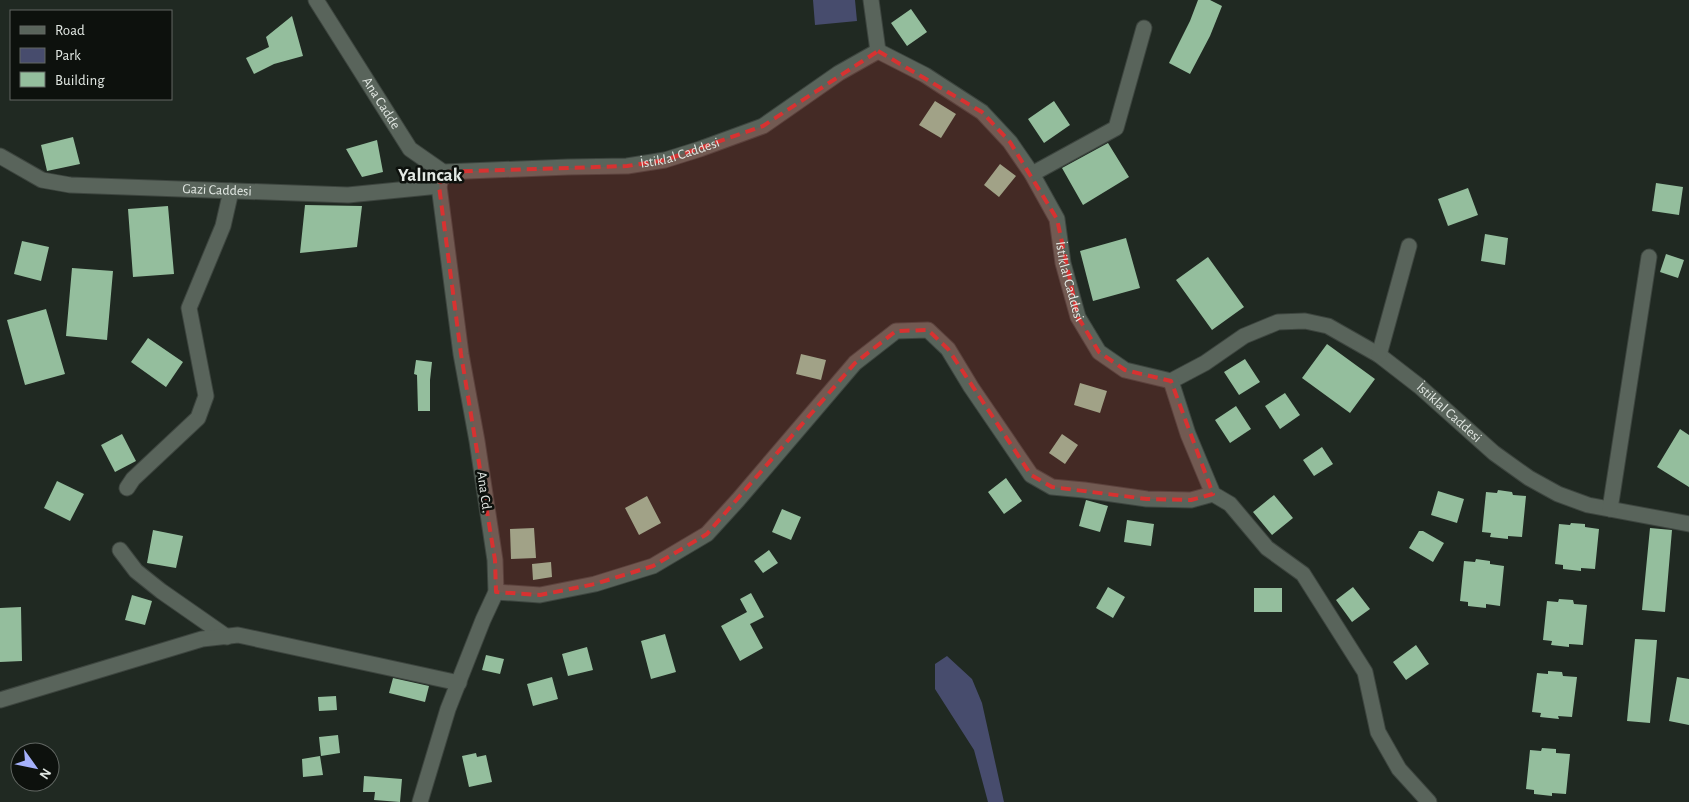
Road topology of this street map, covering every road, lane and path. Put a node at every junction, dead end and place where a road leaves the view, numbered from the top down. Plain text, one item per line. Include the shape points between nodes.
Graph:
1 (316, 0) edge
2 (872, 0) edge
3 (1144, 28) dead end
4 (878, 51) junction
5 (0, 156) edge
6 (1032, 174) junction
7 (441, 179) junction
8 (231, 191) junction
9 (1409, 246) dead end
10 (1649, 257) dead end
11 (1379, 355) junction
12 (1171, 381) junction
13 (127, 488) dead end
14 (1213, 494) junction
15 (1610, 508) junction
16 (1689, 524) edge
17 (120, 550) dead end
18 (496, 592) junction
19 (227, 637) junction
20 (458, 683) junction
21 (0, 700) edge
22 (420, 802) edge
23 (1429, 802) edge

1 - 7 street, Ana Cadde via 410,149
2 - 4 street
3 - 6 street via 1116,128
4 - 6 street, İstiklal Caddesi via 925,75 982,112 1010,142
4 - 7 street, İstiklal Caddesi via 839,73 764,126 665,160 626,166 471,172
5 - 8 street, Gazi Caddesi via 42,180 70,186
6 - 12 street, İstiklal Caddesi via 1057,220 1078,317 1098,352 1125,370
7 - 8 street, Gazi Caddesi via 348,195
7 - 18 street, Ana Cd. via 461,354 477,441
8 - 13 street via 224,226 189,308 206,396 198,418
9 - 11 street
10 - 15 street
11 - 12 street, İstiklal Caddesi via 1328,326 1305,321 1278,322 1244,336 1205,363
11 - 15 street, İstiklal Caddesi via 1494,453 1529,478 1558,494 1588,505
12 - 14 street via 1188,434
14 - 18 street via 1191,500 1147,499 1052,487 1031,475 948,349 928,330 896,331 856,363 707,534 653,566 595,584 540,595
14 - 23 street via 1230,504 1267,548 1303,574 1365,672 1378,732 1399,769
15 - 16 street, İstiklal Caddesi
17 - 19 street via 136,571
18 - 20 street, Ana Cd.
19 - 20 street via 238,635 266,640
19 - 21 street via 202,640
20 - 22 street, Ana Cd.

